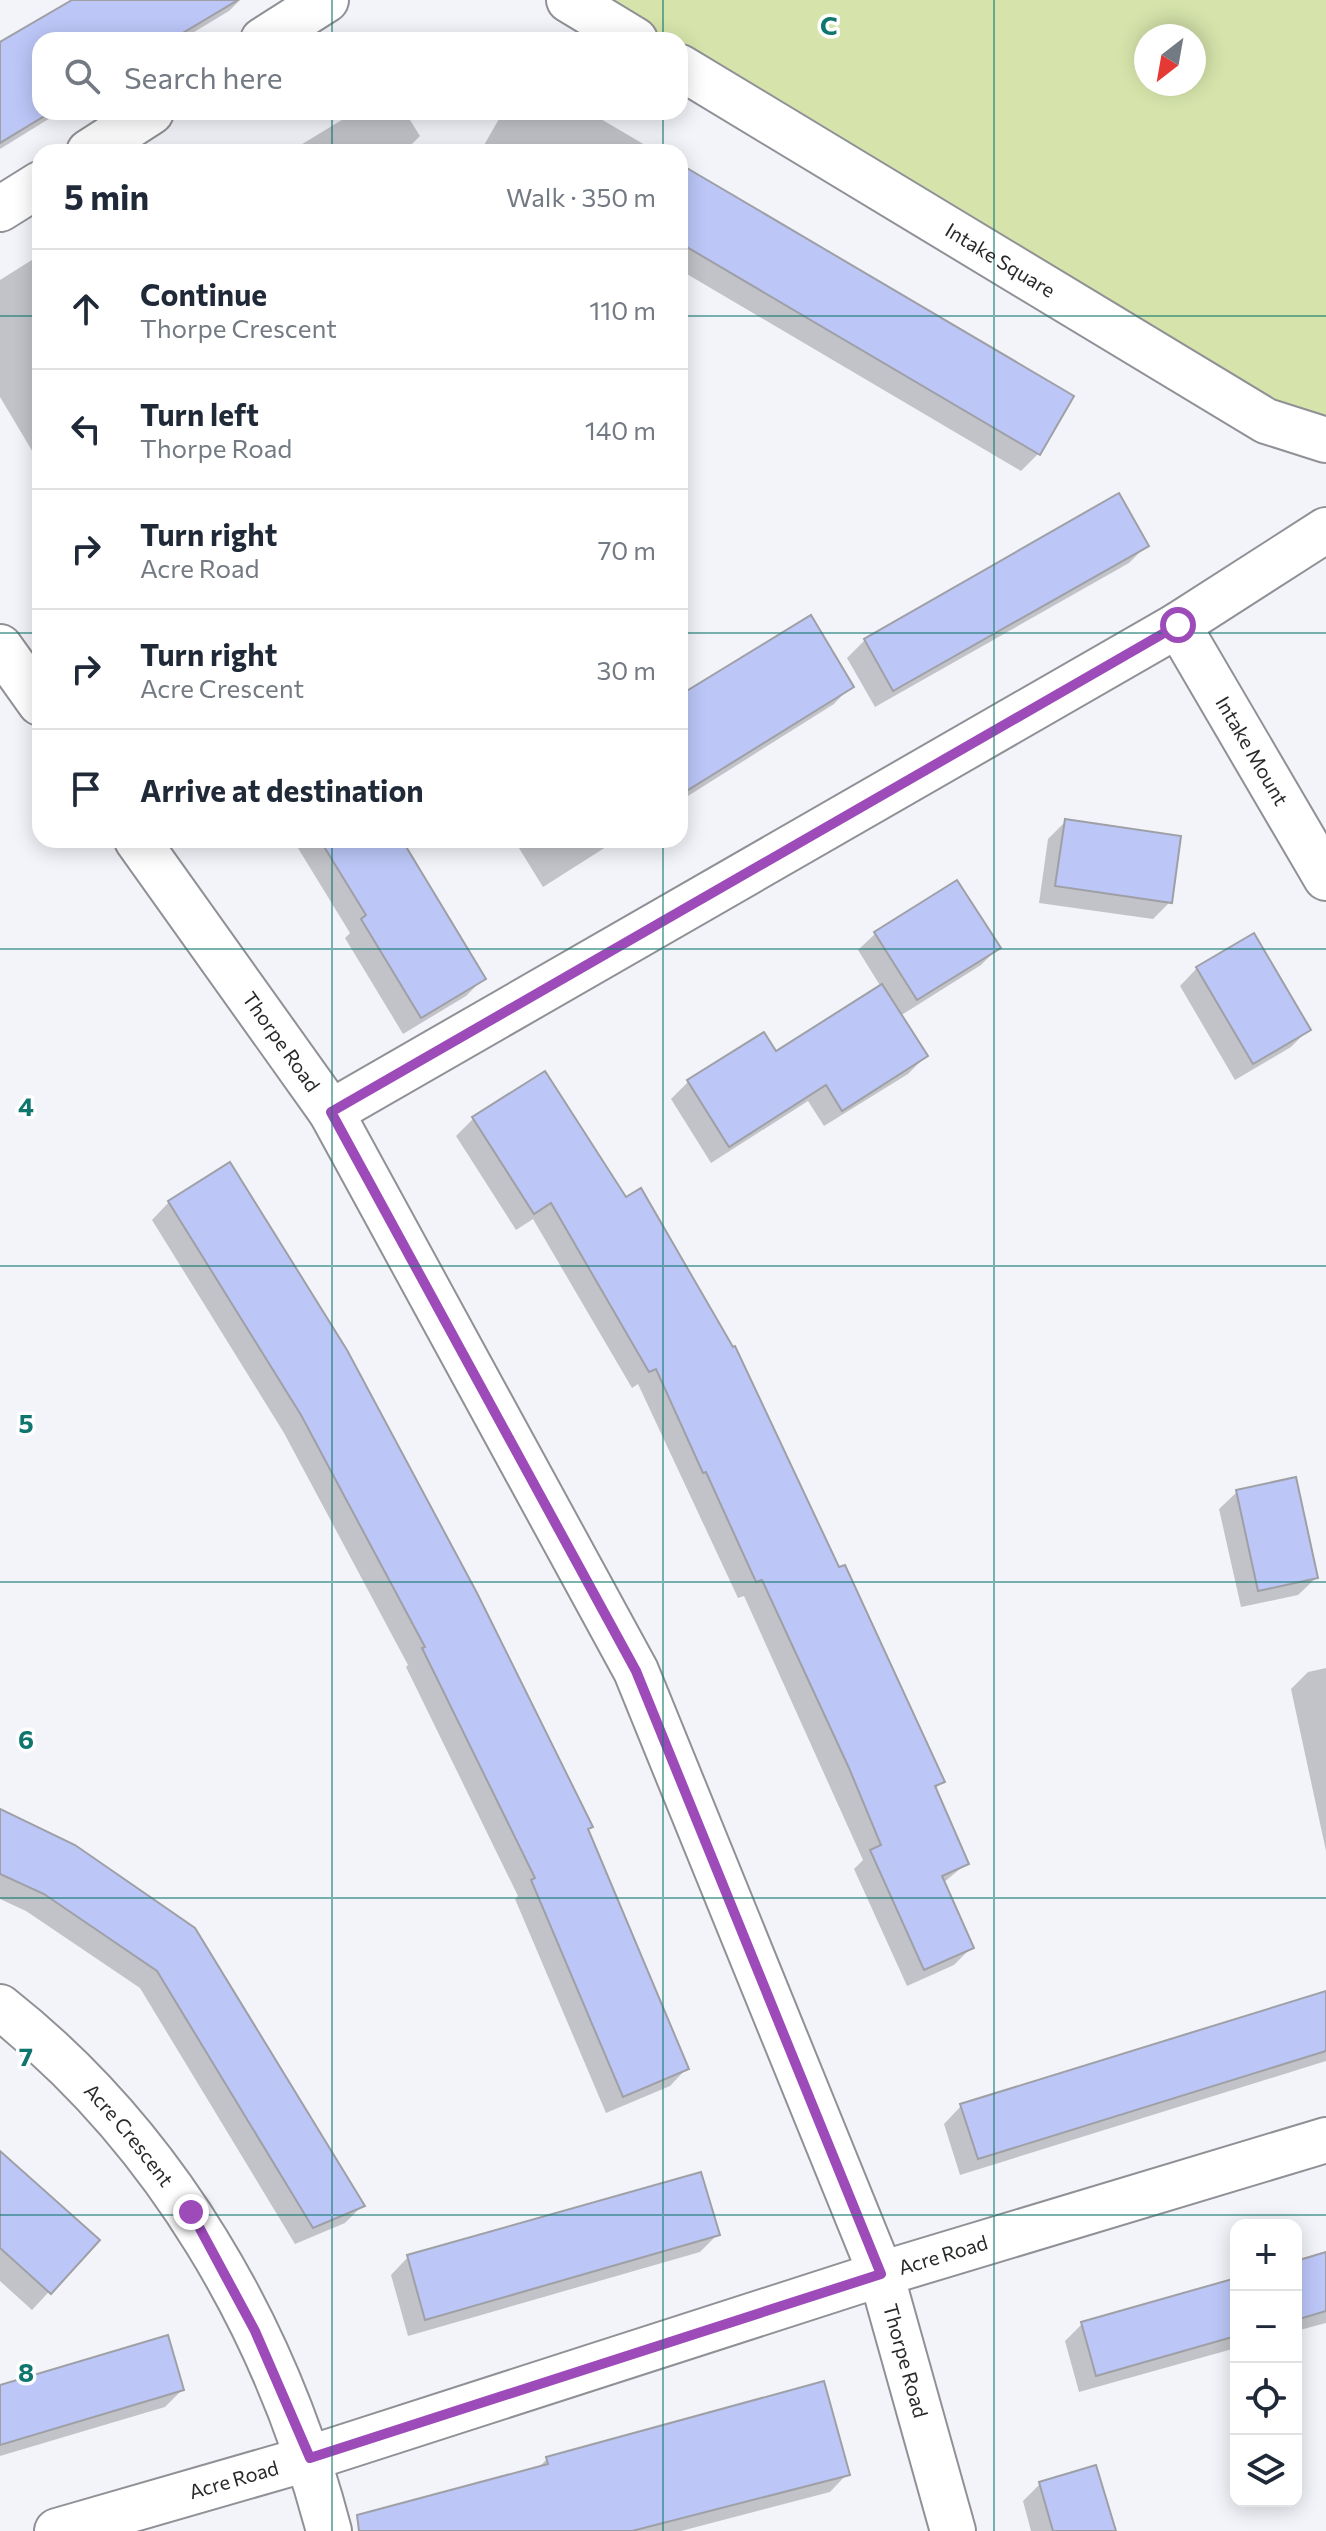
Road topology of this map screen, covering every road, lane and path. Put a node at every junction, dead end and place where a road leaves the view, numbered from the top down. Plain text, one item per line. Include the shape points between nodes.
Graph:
1 (326, 0) edge
2 (569, 0) edge
3 (276, 32) edge
4 (622, 32) edge
5 (688, 72) edge
6 (139, 120) edge
7 (101, 144) edge
8 (32, 189) edge
9 (0, 209) edge
10 (1326, 440) edge
11 (1326, 530) edge
12 (1178, 625) junction
13 (0, 647) edge
14 (32, 692) edge
15 (143, 848) edge
16 (1326, 878) edge
17 (331, 1112) junction
18 (0, 2007) edge
19 (1326, 2140) edge
20 (881, 2274) junction
21 (310, 2458) junction
22 (57, 2531) edge
23 (329, 2531) edge
24 (953, 2531) edge

1 - 3 street
2 - 4 street
5 - 10 street, Intake Square via 1266,421
6 - 7 street
8 - 9 street
11 - 12 street
12 - 16 street, Intake Mount
12 - 17 street
13 - 14 street
15 - 17 street, Thorpe Road
17 - 20 street, Thorpe Road via 636,1671
18 - 21 street, Acre Crescent via 117,2114 191,2212 255,2331
19 - 20 street, Acre Road
20 - 21 street, Acre Road
20 - 24 street, Thorpe Road
21 - 22 street, Acre Road
21 - 23 street, Acre Crescent

